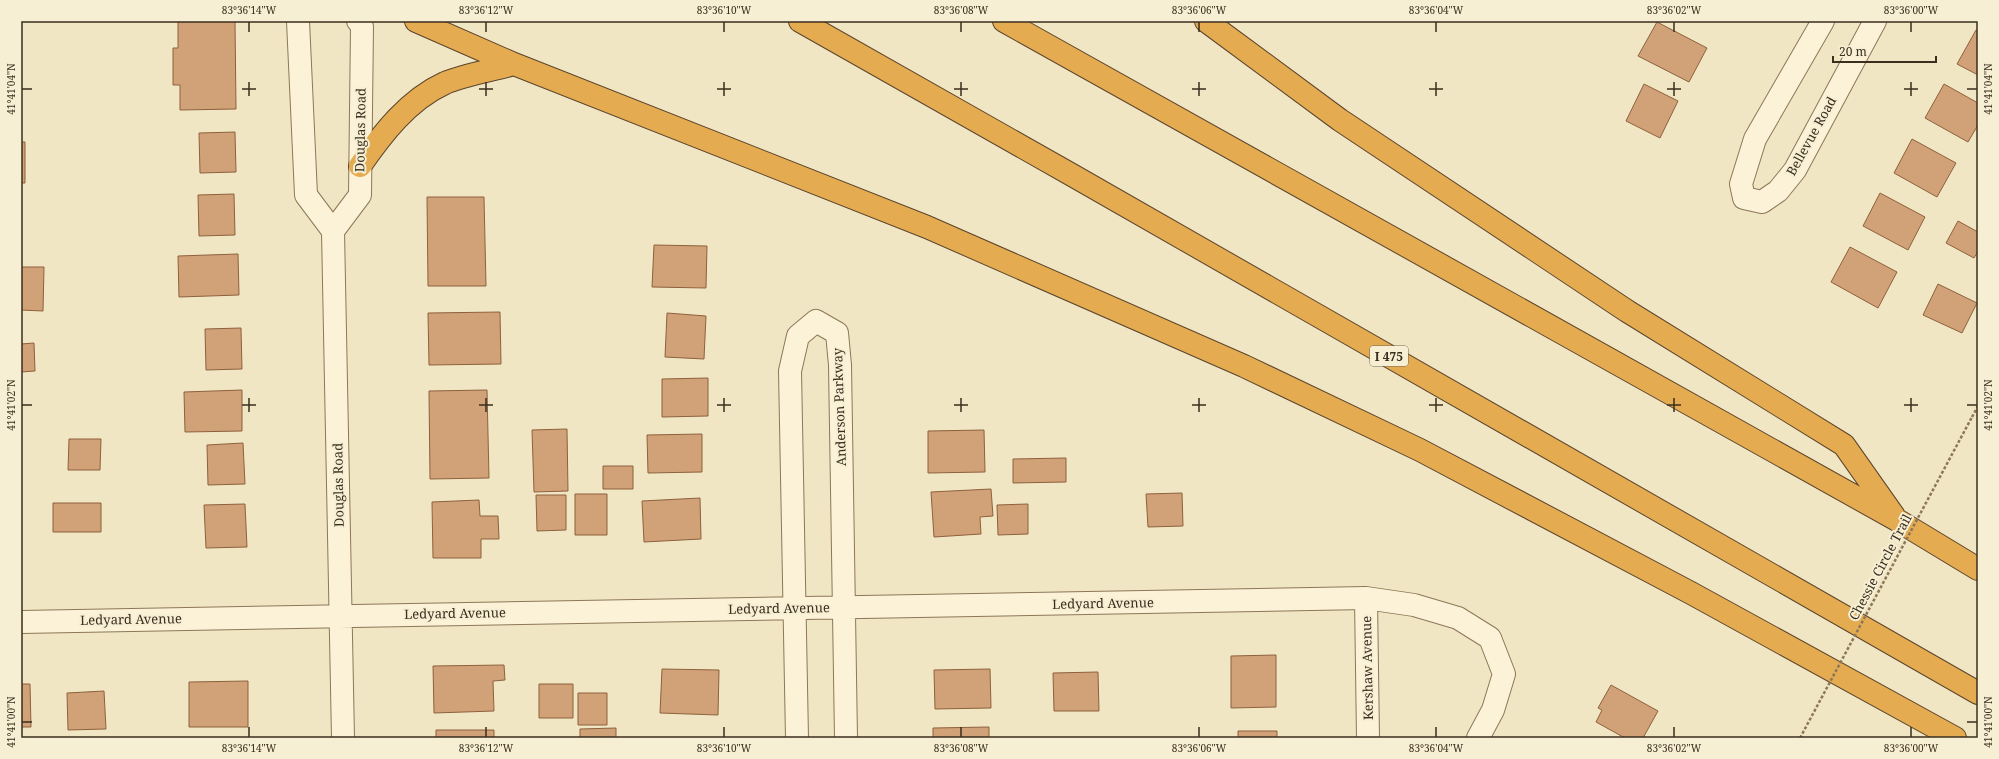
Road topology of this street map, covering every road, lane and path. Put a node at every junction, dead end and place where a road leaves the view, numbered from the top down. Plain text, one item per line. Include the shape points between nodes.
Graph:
1 (298, 21) edge
2 (358, 21) edge
3 (416, 21) edge
4 (800, 21) edge
5 (1004, 21) edge
6 (1206, 21) edge
7 (1823, 21) edge
8 (1875, 21) edge
9 (514, 64) junction
10 (360, 166) junction
11 (334, 231) junction
12 (1978, 406) edge
13 (1897, 520) junction
14 (1978, 568) edge
15 (1366, 598) junction
16 (842, 607) junction
17 (793, 608) junction
18 (340, 615) junction
19 (21, 622) edge
20 (1978, 693) edge
21 (343, 738) edge
22 (797, 738) edge
23 (846, 738) edge
24 (1368, 738) edge
25 (1478, 738) edge
26 (1800, 738) edge
27 (1955, 738) edge

1 - 11 street via 306,196
2 - 10 street, Douglas Road via 362,26
3 - 9 highway
4 - 20 highway, I 475
5 - 13 highway
6 - 13 highway via 1340,120 1620,306 1844,445
7 - 8 street, Bellevue Road via 1756,139 1741,184 1744,198 1762,202 1778,191 1795,170
9 - 10 highway via 446,83 422,97 382,135
9 - 27 highway via 927,227 1244,366 1420,450 1690,593
10 - 11 street, Douglas Road via 360,196
11 - 18 street, Douglas Road
12 - 26 path, Chessie Circle Trail, bridge
13 - 14 highway
15 - 16 street, Ledyard Avenue
15 - 24 street, Kershaw Avenue
15 - 25 street, Ledyard Avenue via 1414,605 1458,618 1490,638 1504,674 1494,710
16 - 17 street, Ledyard Avenue
16 - 17 street, Anderson Parkway via 840,365 836,333 816,322 798,336 790,371
16 - 23 street, Anderson Parkway
17 - 18 street, Ledyard Avenue
17 - 22 street, Anderson Parkway
18 - 19 street, Ledyard Avenue
18 - 21 street, Douglas Road

